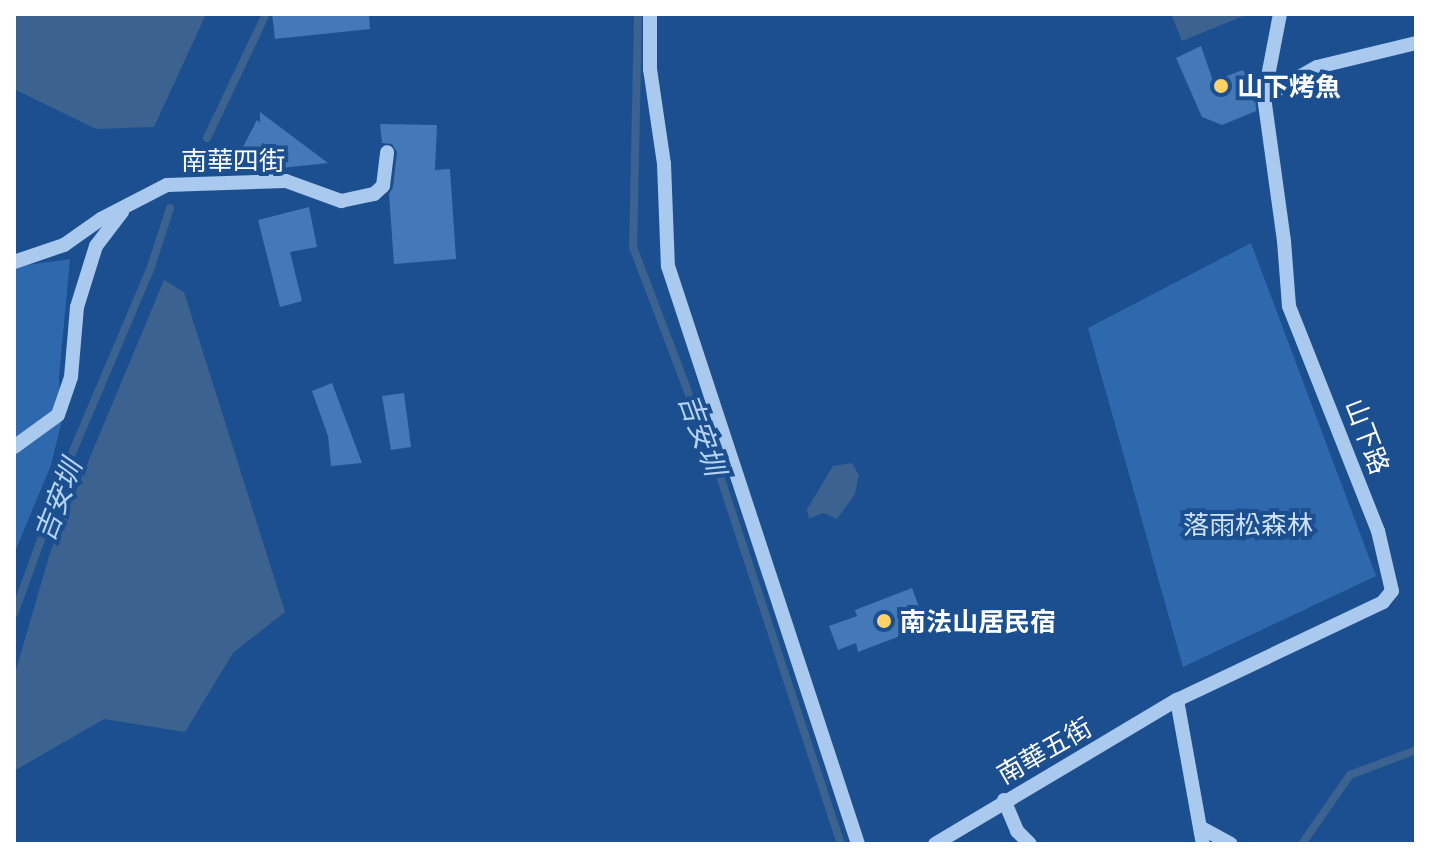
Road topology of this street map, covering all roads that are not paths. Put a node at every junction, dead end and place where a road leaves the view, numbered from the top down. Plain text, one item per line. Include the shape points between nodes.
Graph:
1 (650, 14) edge
2 (1280, 14) edge
3 (1416, 43) edge
4 (1264, 97) junction
5 (387, 152) dead end
6 (145, 194) junction
7 (14, 262) edge
8 (14, 447) edge
9 (1177, 700) junction
10 (1004, 800) junction
11 (1200, 827) junction
12 (858, 844) edge
13 (935, 844) edge
14 (1030, 844) edge
15 (1203, 844) edge
16 (1231, 844) edge

1 - 12 street via 668,266
2 - 4 street, 山下路
3 - 4 street via 1317,67
4 - 9 street, 山下路 via 1289,306 1378,531 1392,591 1383,602
5 - 6 street, 南華四街 via 383,186 374,194 341,201 286,181 167,185
6 - 7 street, 南華四街 via 64,245
6 - 8 street via 116,217 96,246 77,307 71,377 58,415
9 - 10 street, 南華五街
9 - 11 street
10 - 13 street, 南華五街
10 - 14 street via 1017,831
11 - 15 street
11 - 16 street

